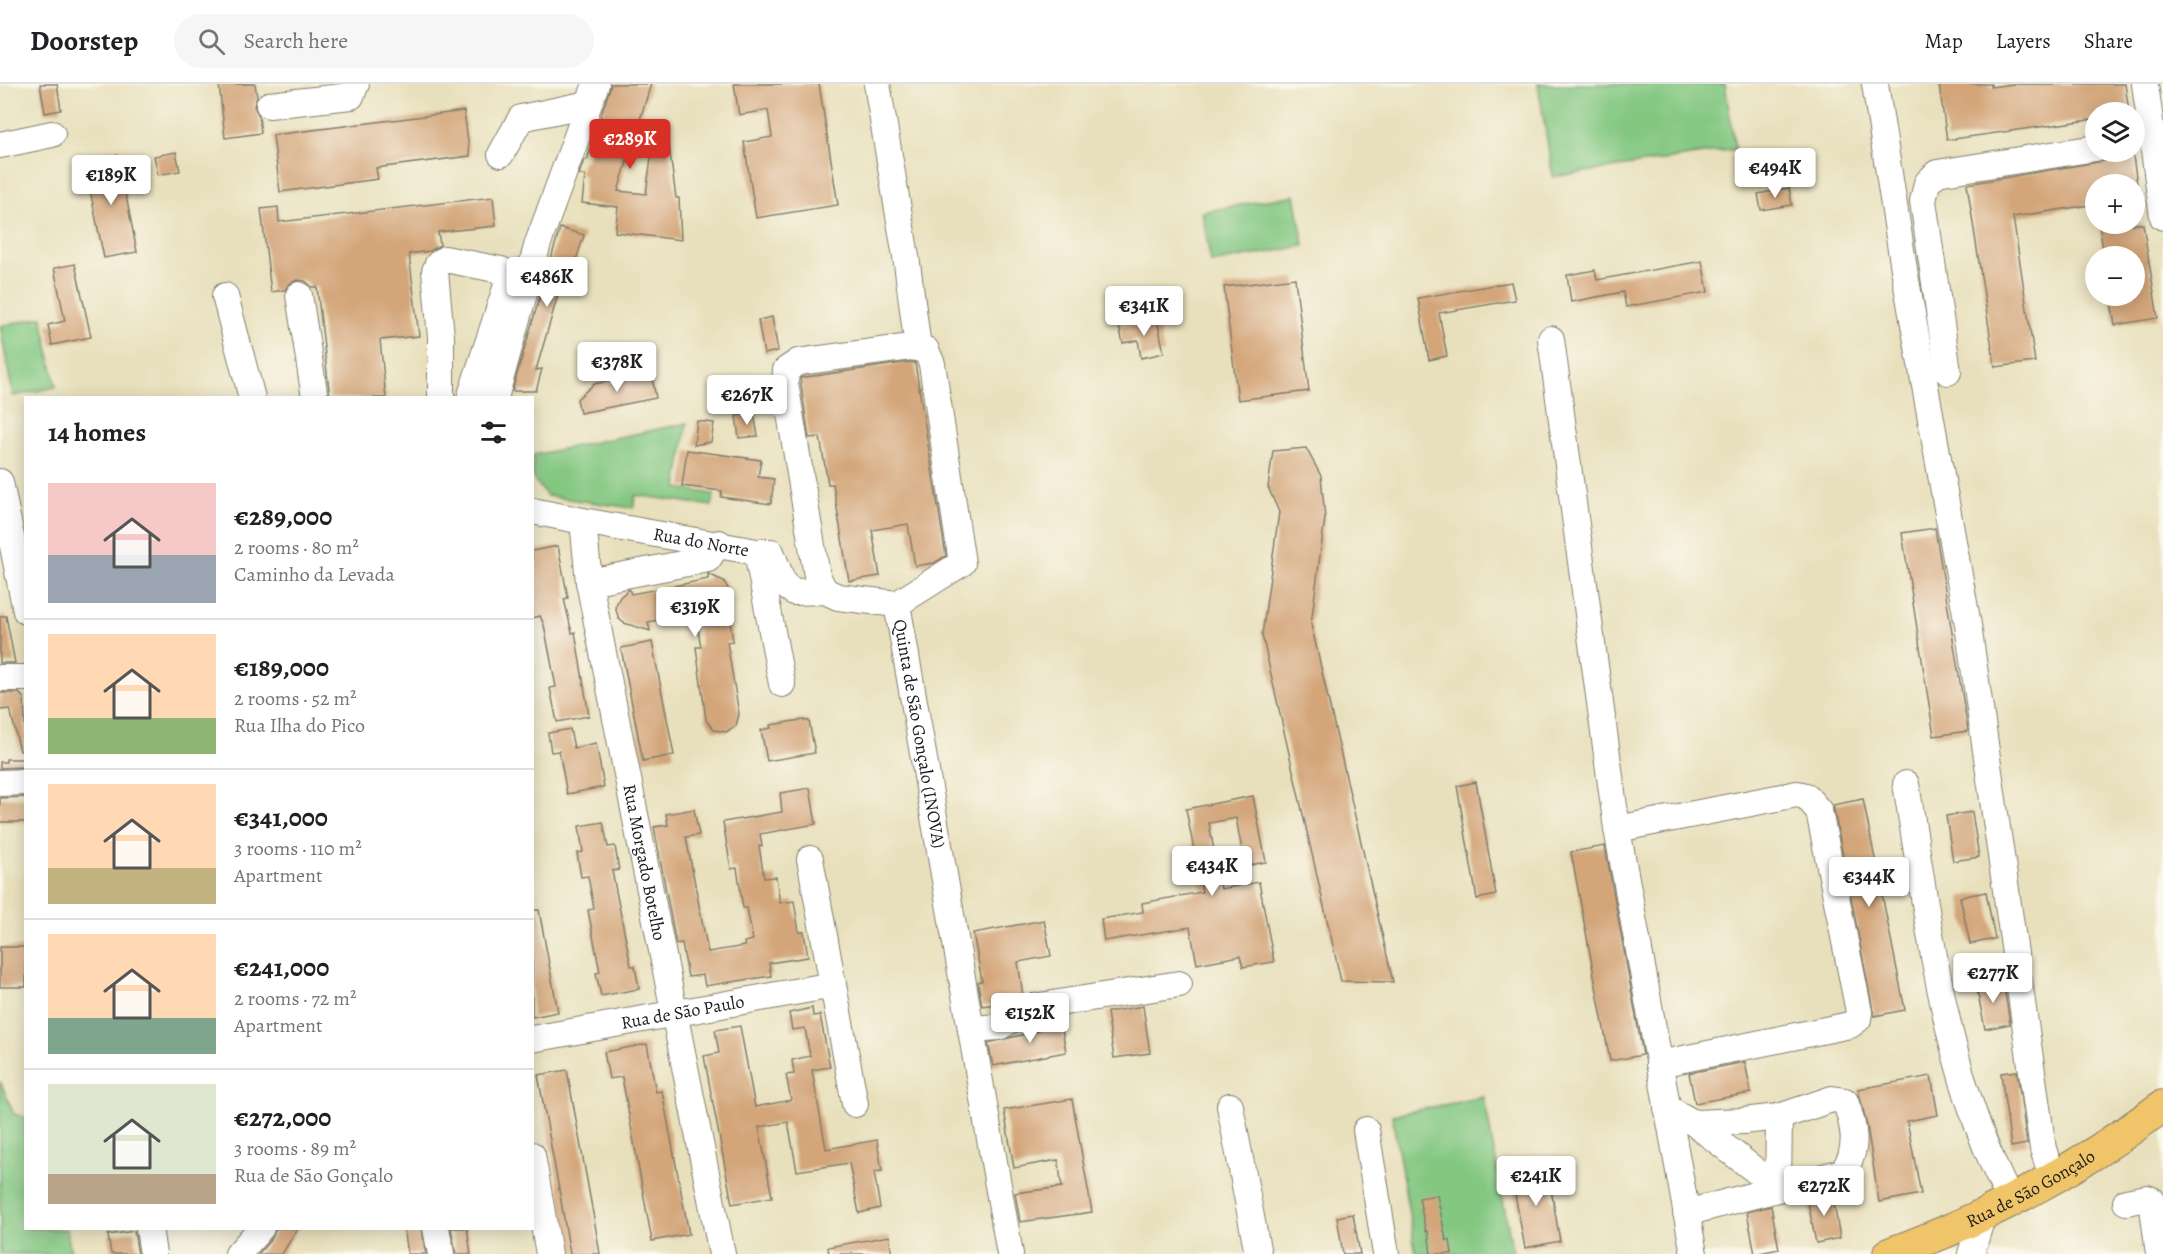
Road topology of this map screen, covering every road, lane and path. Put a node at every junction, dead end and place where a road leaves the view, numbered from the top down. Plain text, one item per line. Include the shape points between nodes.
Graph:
1 (356, 84) edge
2 (877, 84) edge
3 (1875, 84) edge
4 (2145, 84) edge
5 (592, 94) edge
6 (269, 105) dead end
7 (52, 134) dead end
8 (2150, 139) edge
9 (0, 145) edge
10 (2085, 150) edge
11 (501, 154) dead end
12 (2163, 217) edge
13 (299, 295) dead end
14 (225, 296) dead end
15 (1551, 339) dead end
16 (918, 348) junction
17 (1948, 372) dead end
18 (251, 396) edge
19 (315, 396) edge
20 (441, 396) edge
21 (471, 396) edge
22 (496, 396) edge
23 (0, 482) edge
24 (534, 511) edge
25 (583, 521) junction
26 (12, 539) edge
27 (719, 543) junction
28 (757, 552) junction
29 (589, 582) junction
30 (825, 591) junction
31 (24, 602) edge
32 (897, 604) junction
33 (0, 678) edge
34 (24, 678) edge
35 (782, 684) dead end
36 (24, 782) edge
37 (0, 783) edge
38 (1906, 784) dead end
39 (1617, 829) junction
40 (810, 859) dead end
41 (1179, 984) dead end
42 (833, 985) junction
43 (675, 1014) junction
44 (971, 1029) junction
45 (534, 1039) edge
46 (1659, 1064) junction
47 (855, 1104) dead end
48 (1230, 1106) dead end
49 (2163, 1106) edge
50 (1667, 1108) junction
51 (1779, 1117) junction
52 (1694, 1123) junction
53 (1366, 1130) dead end
54 (534, 1167) edge
55 (2054, 1179) junction
56 (1778, 1188) junction
57 (2126, 1202) dead end
58 (2012, 1203) junction
59 (1686, 1213) junction
60 (1982, 1217) junction
61 (259, 1230) edge
62 (436, 1230) edge
63 (1910, 1251) edge
64 (238, 1254) edge
65 (441, 1254) edge
66 (549, 1254) edge
67 (722, 1254) edge
68 (1010, 1254) edge
69 (1258, 1254) edge
70 (1386, 1254) edge
71 (1694, 1254) edge
72 (1971, 1254) edge
73 (2159, 1254) edge

1 - 6 street via 351,96
2 - 16 street
3 - 55 street via 1968,625 2043,1149
4 - 8 street
5 - 11 street via 520,118
5 - 22 street via 538,243
7 - 9 street
8 - 12 street
10 - 17 street via 1937,173 1927,183 1923,201
13 - 19 street
14 - 18 street
15 - 39 street
16 - 30 street via 798,362 786,370 817,576
16 - 32 street via 926,350 932,364 962,563
20 - 21 street via 435,271 445,259 501,270 508,282
23 - 26 street
24 - 25 street
25 - 27 street, Rua do Norte
25 - 29 street, Rua Morgado Botelho
26 - 31 street
27 - 28 street, Rua do Norte
27 - 29 street via 708,559
28 - 30 street, Quinta de São Gonçalo (INOVA) via 771,552 784,585 794,592
28 - 35 street, Rua do Norte
29 - 43 street, Rua Morgado Botelho
30 - 32 street, Quinta de São Gonçalo (INOVA) via 838,597
32 - 44 street, Quinta de São Gonçalo (INOVA)
33 - 34 street
36 - 37 street
38 - 58 street via 1946,1026 1968,1104
39 - 46 street
39 - 46 street via 1797,794 1806,796 1819,811 1859,1012 1858,1019 1850,1025
40 - 42 street
41 - 44 street via 1033,1007 999,1027
42 - 43 street, Rua de São Paulo
42 - 47 street
43 - 45 street, Rua de São Paulo
43 - 67 street, Rua Morgado Botelho
44 - 68 street, Quinta de São Gonçalo (INOVA)
46 - 50 street
48 - 69 street
49 - 55 main road, Rua de São Gonçalo
50 - 52 street
50 - 59 street
51 - 52 street
51 - 56 street
51 - 56 street via 1832,1099 1845,1101 1852,1119 1854,1149 1842,1172
52 - 56 street
53 - 70 street
54 - 66 street
55 - 58 main road, Rua de São Gonçalo
56 - 59 street
57 - 73 street via 2152,1200
58 - 60 main road, Rua de São Gonçalo
59 - 71 street
60 - 63 main road, Rua de São Gonçalo
60 - 72 street
61 - 64 street
62 - 65 street

